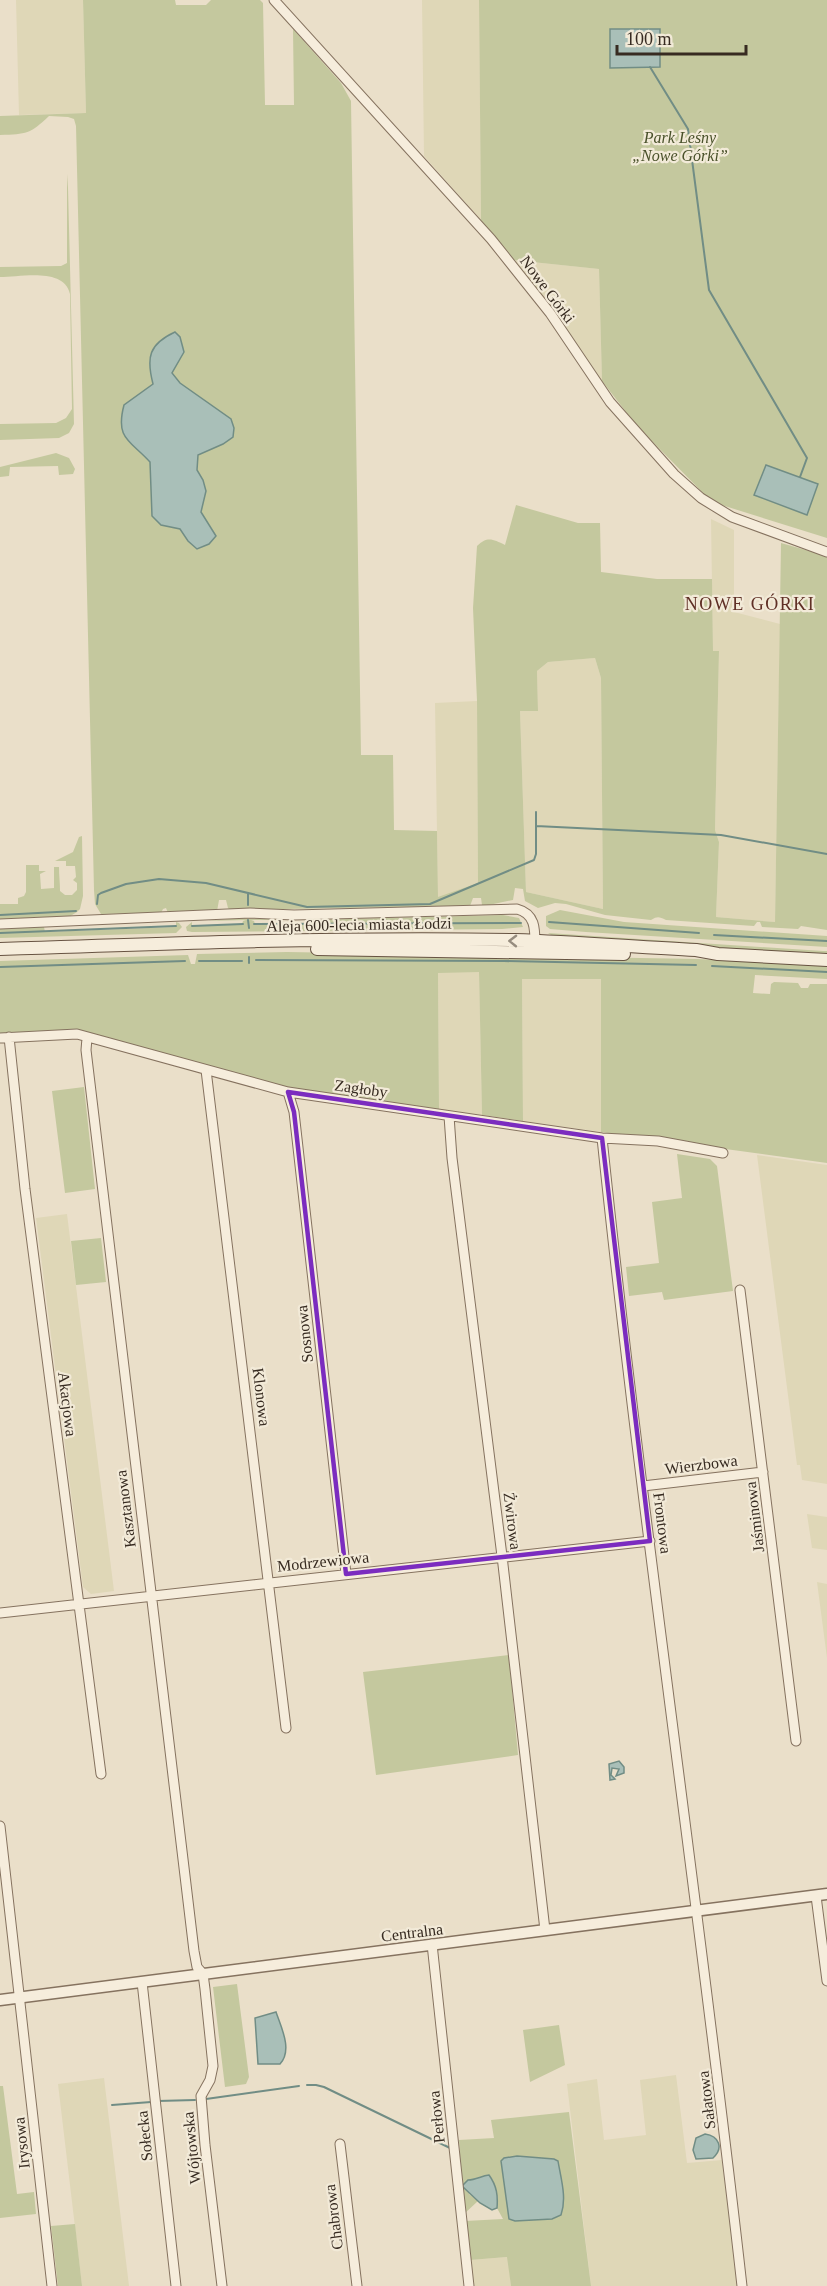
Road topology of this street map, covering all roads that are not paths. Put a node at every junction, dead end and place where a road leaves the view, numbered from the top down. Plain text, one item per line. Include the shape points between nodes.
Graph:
1 (274, 0) edge
2 (827, 552) edge
3 (0, 924) edge
4 (535, 947) junction
5 (0, 949) edge
6 (0, 957) edge
7 (827, 960) edge
8 (4, 1037) edge
9 (87, 1038) junction
10 (206, 1070) junction
11 (288, 1092) junction
12 (449, 1116) junction
13 (602, 1138) junction
14 (723, 1153) dead end
15 (740, 1290) dead end
16 (764, 1472) junction
17 (643, 1486) junction
18 (650, 1541) junction
19 (502, 1556) junction
20 (346, 1574) junction
21 (269, 1582) junction
22 (151, 1595) junction
23 (79, 1604) junction
24 (0, 1612) edge
25 (286, 1728) dead end
26 (796, 1741) dead end
27 (101, 1774) dead end
28 (0, 1826) edge
29 (821, 1895) edge
30 (696, 1912) junction
31 (545, 1930) junction
32 (432, 1944) junction
33 (203, 1974) junction
34 (827, 1981) edge
35 (142, 1982) junction
36 (20, 1997) junction
37 (0, 2000) edge
38 (340, 2144) dead end
39 (52, 2286) edge
40 (176, 2286) edge
41 (222, 2286) edge
42 (357, 2286) edge
43 (469, 2286) edge
44 (742, 2286) edge

1 - 2 street, Nowe Górki via 491,239 550,314 610,402 674,474 701,498 732,517
3 - 4 street via 250,913 510,908 524,911 532,918
4 -> 5 main road, Aleja 600-lecia miasta Łodzi via 301,941
4 - 6 main road, Aleja 600-lecia miasta Łodzi
4 - 7 main road, Aleja 600-lecia miasta Łodzi via 696,950
8 - 9 street, Zagłoby via 68,1034
8 - 23 street, Akacjowa
9 - 10 street, Zagłoby
9 - 22 street, Kasztanowa
10 - 11 street, Zagłoby
10 - 21 street, Klonowa
11 - 12 street, Zagłoby
11 - 20 street, Sosnowa via 294,1112
12 - 13 street, Zagłoby
12 - 19 street, Żwirowa
13 - 14 street, Zagłoby via 658,1141
13 - 17 street, Frontowa
15 - 16 street, Jaśminowa
16 - 17 street, Wierzbowa
16 - 26 street, Jaśminowa
17 - 18 street, Frontowa
18 - 19 street, Modrzewiowa
18 - 30 street, Frontowa
19 - 20 street, Modrzewiowa
19 - 31 street, Żwirowa
20 - 21 street, Modrzewiowa
21 - 22 street, Modrzewiowa
21 - 25 street, Klonowa
22 - 23 street, Modrzewiowa
22 - 33 street, Kasztanowa via 194,1951 197,1967
23 - 24 street, Modrzewiowa
23 - 27 street, Akacjowa
28 - 36 street, Irysowa
29 - 30 street, Centralna
29 - 34 street
30 - 31 street, Centralna
30 - 44 street, Sałatowa
31 - 32 street, Centralna
32 - 33 street, Centralna
32 - 43 street, Perłowa
33 - 35 street, Centralna
33 - 41 street, Wójtowska via 213,2066 201,2096
35 - 36 street, Centralna
35 - 40 street, Sołecka
36 - 37 street, Centralna
36 - 39 street, Irysowa
38 - 42 street, Chabrowa

